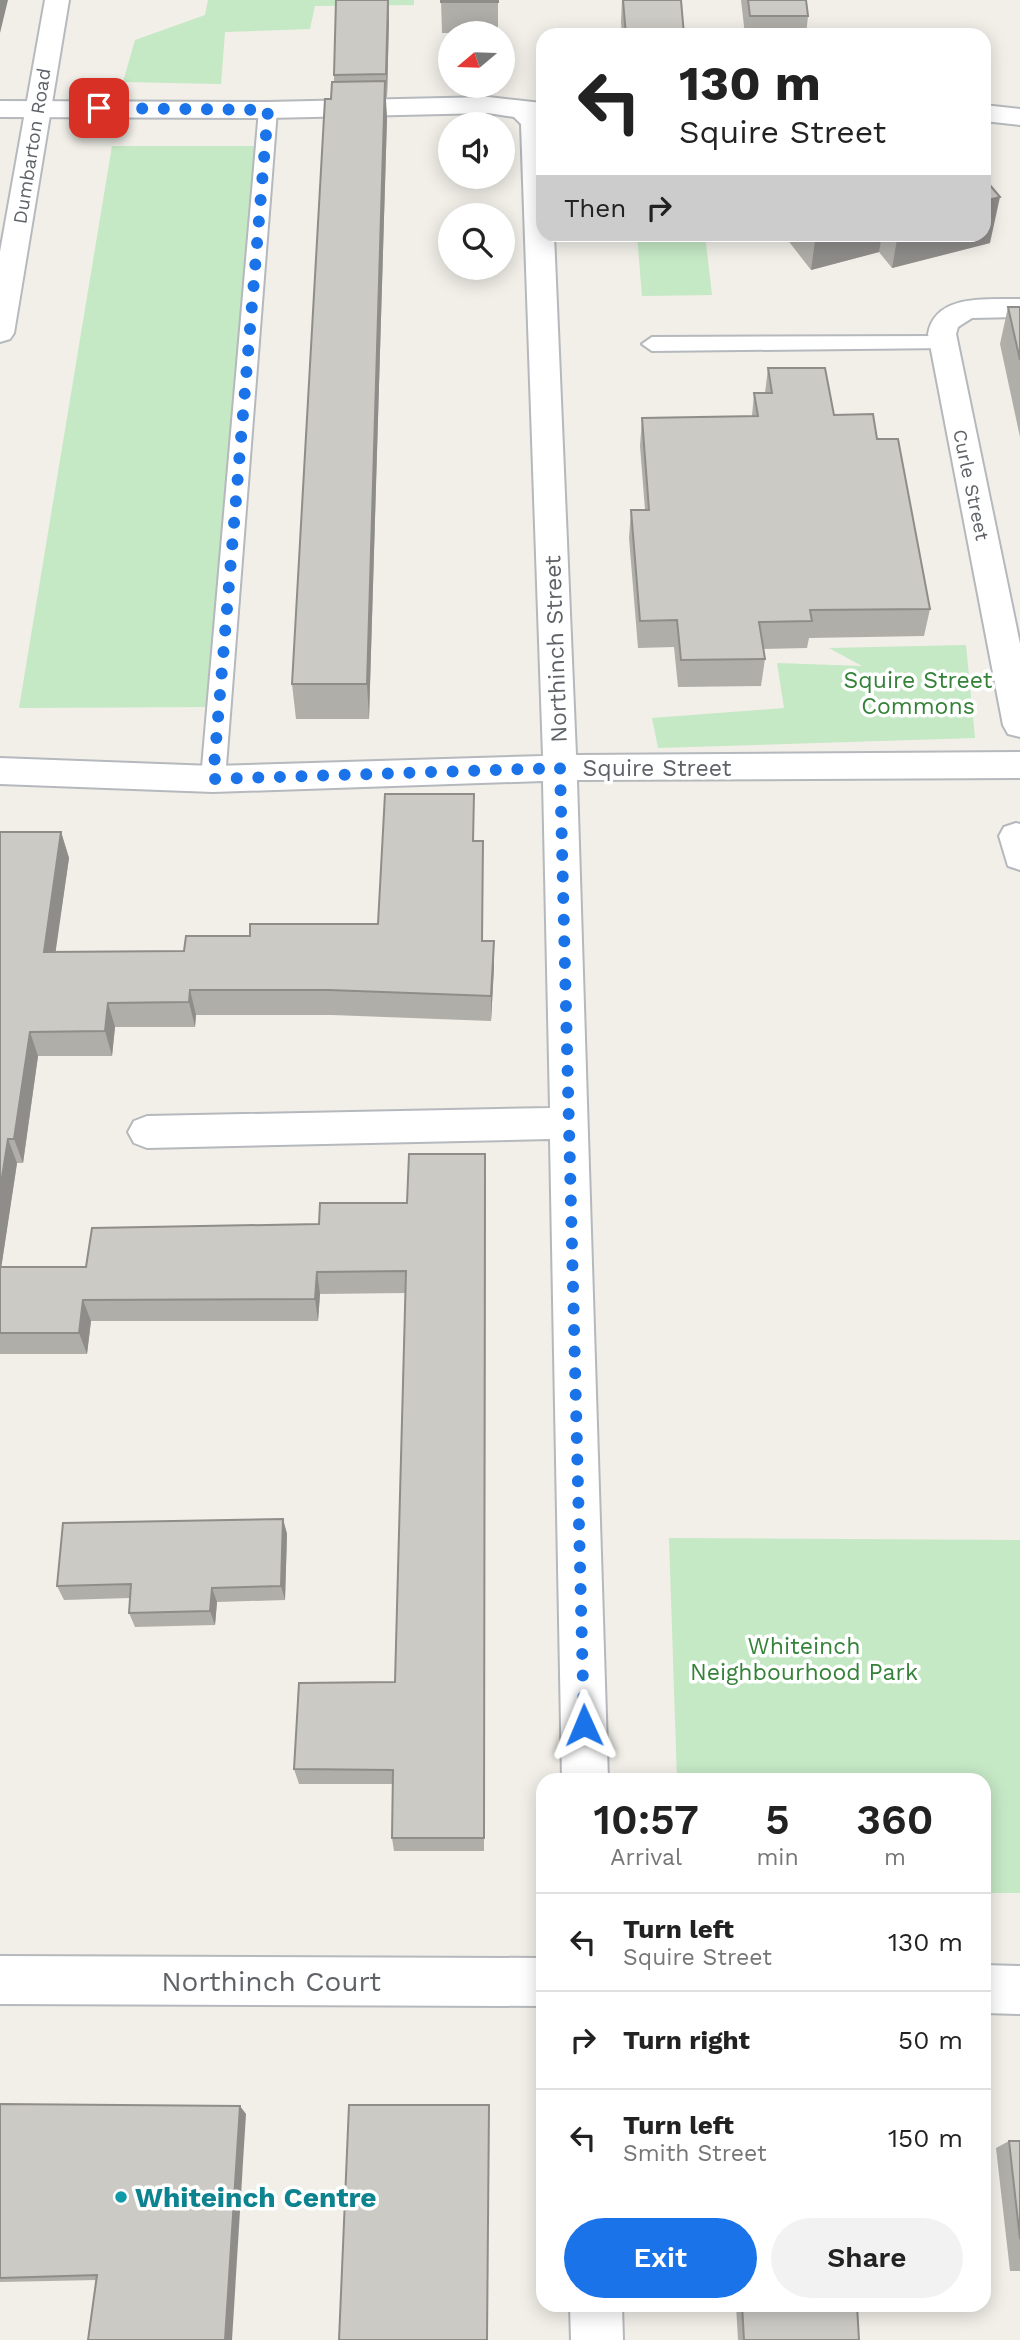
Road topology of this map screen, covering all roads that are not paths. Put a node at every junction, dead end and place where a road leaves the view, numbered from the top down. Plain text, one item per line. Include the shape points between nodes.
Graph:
1 (57, 0) edge
2 (37, 108) junction
3 (0, 109) edge
4 (268, 110) junction
5 (533, 111) edge
6 (991, 114) edge
7 (1020, 117) edge
8 (536, 133) edge
9 (540, 242) edge
10 (1020, 308) edge
11 (0, 333) edge
12 (942, 343) junction
13 (652, 344) dead end
14 (1020, 725) edge
15 (1020, 765) edge
16 (560, 768) junction
17 (0, 771) edge
18 (213, 779) junction
19 (570, 1123) junction
20 (147, 1132) dead end
21 (585, 1773) edge
22 (0, 1980) edge
23 (536, 1982) edge
24 (991, 1989) edge
25 (1020, 1990) edge
26 (596, 2312) edge
27 (597, 2340) edge

1 - 2 street, Dumbarton Road
2 - 3 street
2 - 4 street
2 - 11 street, Dumbarton Road
4 - 5 street via 488,106
4 - 18 lane
5 - 8 street, Northinch Street
6 - 7 street
9 - 16 street, Northinch Street
10 - 12 street via 966,309 944,323
12 - 13 lane
12 - 14 street, Curle Street
15 - 16 street, Squire Street
16 - 18 street, Squire Street
16 - 19 street, Northinch Street
17 - 18 street, Squire Street
19 - 20 street
19 - 21 street, Northinch Street
22 - 23 street, Northinch Court
24 - 25 street
26 - 27 street

